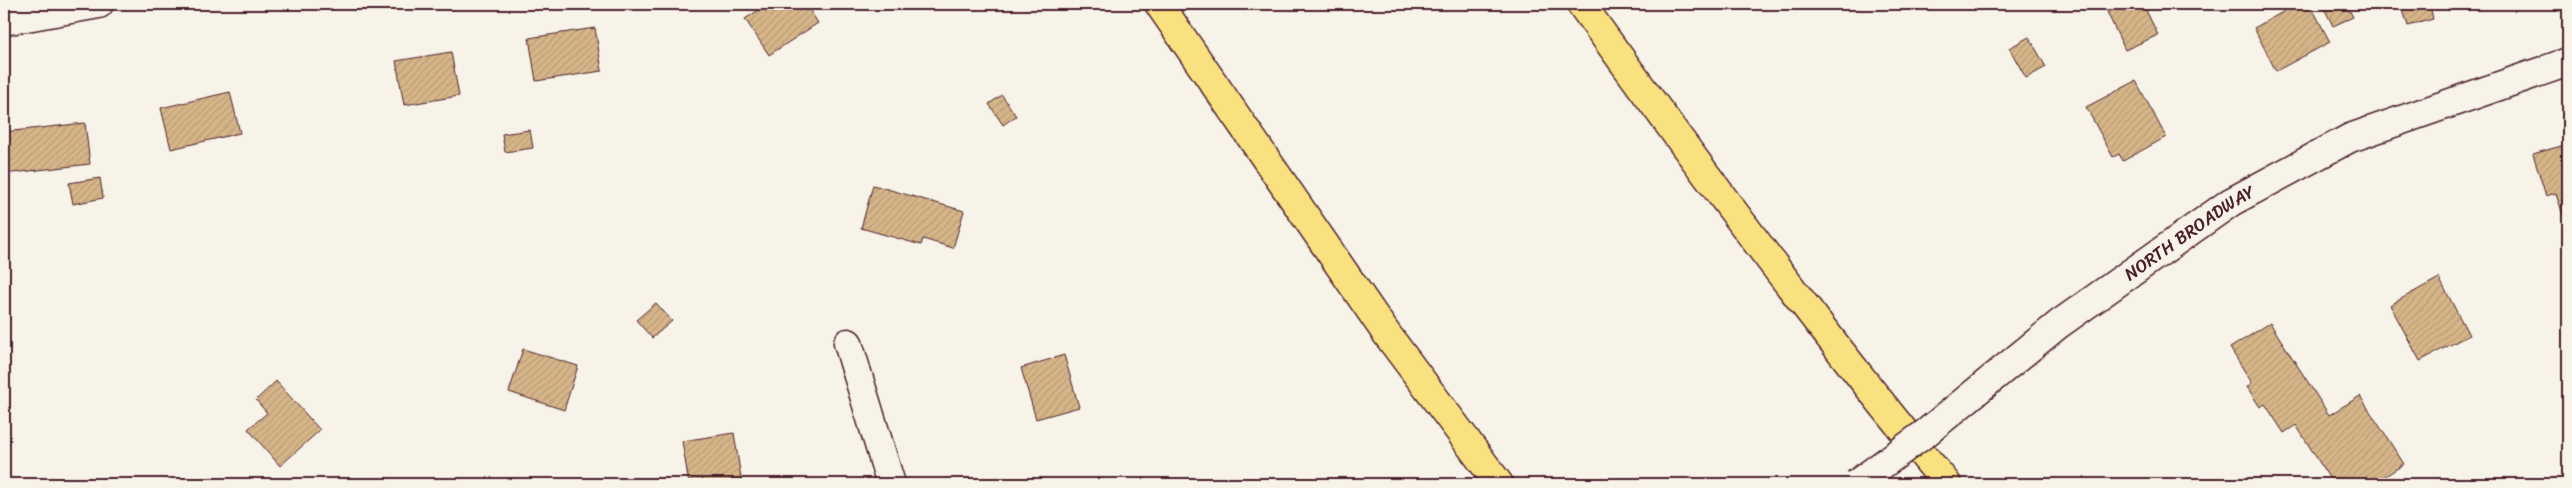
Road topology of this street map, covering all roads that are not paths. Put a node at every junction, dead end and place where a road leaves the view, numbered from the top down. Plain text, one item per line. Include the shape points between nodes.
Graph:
1 (99, 4) edge
2 (1159, 4) edge
3 (1581, 4) edge
4 (4, 21) edge
5 (2568, 62) edge
6 (848, 343) dead end
7 (891, 484) edge
8 (1499, 484) edge
9 (1856, 484) edge
10 (1947, 484) edge

1 - 4 street
2 - 8 highway via 1386,333
3 - 10 highway via 1706,177
5 - 9 street, NORTH BROADWAY, bridge via 2350,138 2239,198 2074,313 1927,432
6 - 7 street

